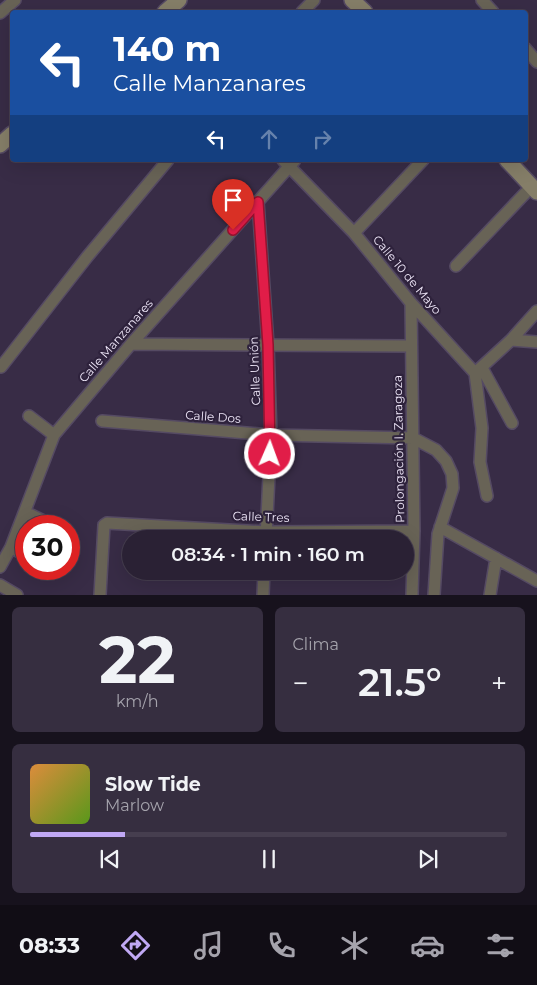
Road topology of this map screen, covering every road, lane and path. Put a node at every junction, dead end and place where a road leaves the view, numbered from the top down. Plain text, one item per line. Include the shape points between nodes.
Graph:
1 (15, 0) edge
2 (179, 0) edge
3 (314, 0) edge
4 (352, 0) edge
5 (482, 0) edge
6 (167, 10) edge
7 (304, 10) edge
8 (363, 10) edge
9 (491, 10) edge
10 (0, 13) edge
11 (528, 52) edge
12 (537, 62) edge
13 (10, 136) edge
14 (0, 145) edge
15 (166, 162) edge
16 (289, 162) edge
17 (421, 162) edge
18 (509, 162) edge
19 (535, 189) edge
20 (258, 202) junction
21 (354, 233) junction
22 (456, 266) dead end
23 (411, 303) junction
24 (537, 311) edge
25 (511, 340) junction
26 (537, 342) edge
27 (131, 344) junction
28 (268, 345) junction
29 (410, 346) junction
30 (1, 366) edge
31 (478, 371) junction
32 (29, 416) dead end
33 (102, 422) dead end
34 (512, 423) dead end
35 (54, 435) junction
36 (271, 435) junction
37 (413, 438) junction
38 (487, 496) dead end
39 (25, 512) junction
40 (31, 515) edge
41 (440, 526) junction
42 (200, 530) edge
43 (266, 530) edge
44 (414, 530) edge
45 (12, 547) junction
46 (15, 549) edge
47 (496, 558) junction
48 (0, 567) edge
49 (264, 580) edge
50 (412, 580) edge
51 (537, 581) edge
52 (0, 585) edge
53 (17, 595) edge
54 (100, 595) edge
55 (263, 595) edge
56 (412, 595) edge
57 (434, 595) edge
58 (490, 595) edge

1 - 10 street
2 - 6 street
3 - 7 street
4 - 8 street
5 - 9 street
11 - 12 street
13 - 14 street
15 - 30 street
16 - 20 street, Calle Manzanares
16 - 21 street, Calle 10 de Mayo
17 - 21 street
18 - 19 street
19 - 22 street
20 - 27 street, Calle Manzanares
20 - 28 street, Calle Unión
21 - 23 street, Calle 10 de Mayo
23 - 29 street, Prolongación I. Zaragoza
23 - 31 street, Calle 10 de Mayo
24 - 25 street
25 - 26 street
25 - 31 street
27 - 28 street
27 - 35 street, Calle Manzanares
28 - 29 street
28 - 36 street, Calle Unión
29 - 37 street, Prolongación I. Zaragoza
31 - 34 street, Calle 10 de Mayo
31 - 38 street via 482,428 480,462
32 - 35 street
33 - 36 street, Calle Dos
35 - 39 street, Calle Manzanares
36 - 37 street, Calle Dos
36 - 43 street, Calle Unión
37 - 41 street via 436,450 452,474 453,488
37 - 44 street, Prolongación I. Zaragoza
39 - 40 street
39 - 45 street, Calle Manzanares
41 - 47 street
41 - 57 street
42 - 54 street, Calle Tres via 107,523 104,525
45 - 46 street
45 - 48 street, Calle Manzanares
47 - 51 street
47 - 58 street
49 - 55 street
50 - 56 street, Prolongación I. Zaragoza
52 - 53 street

